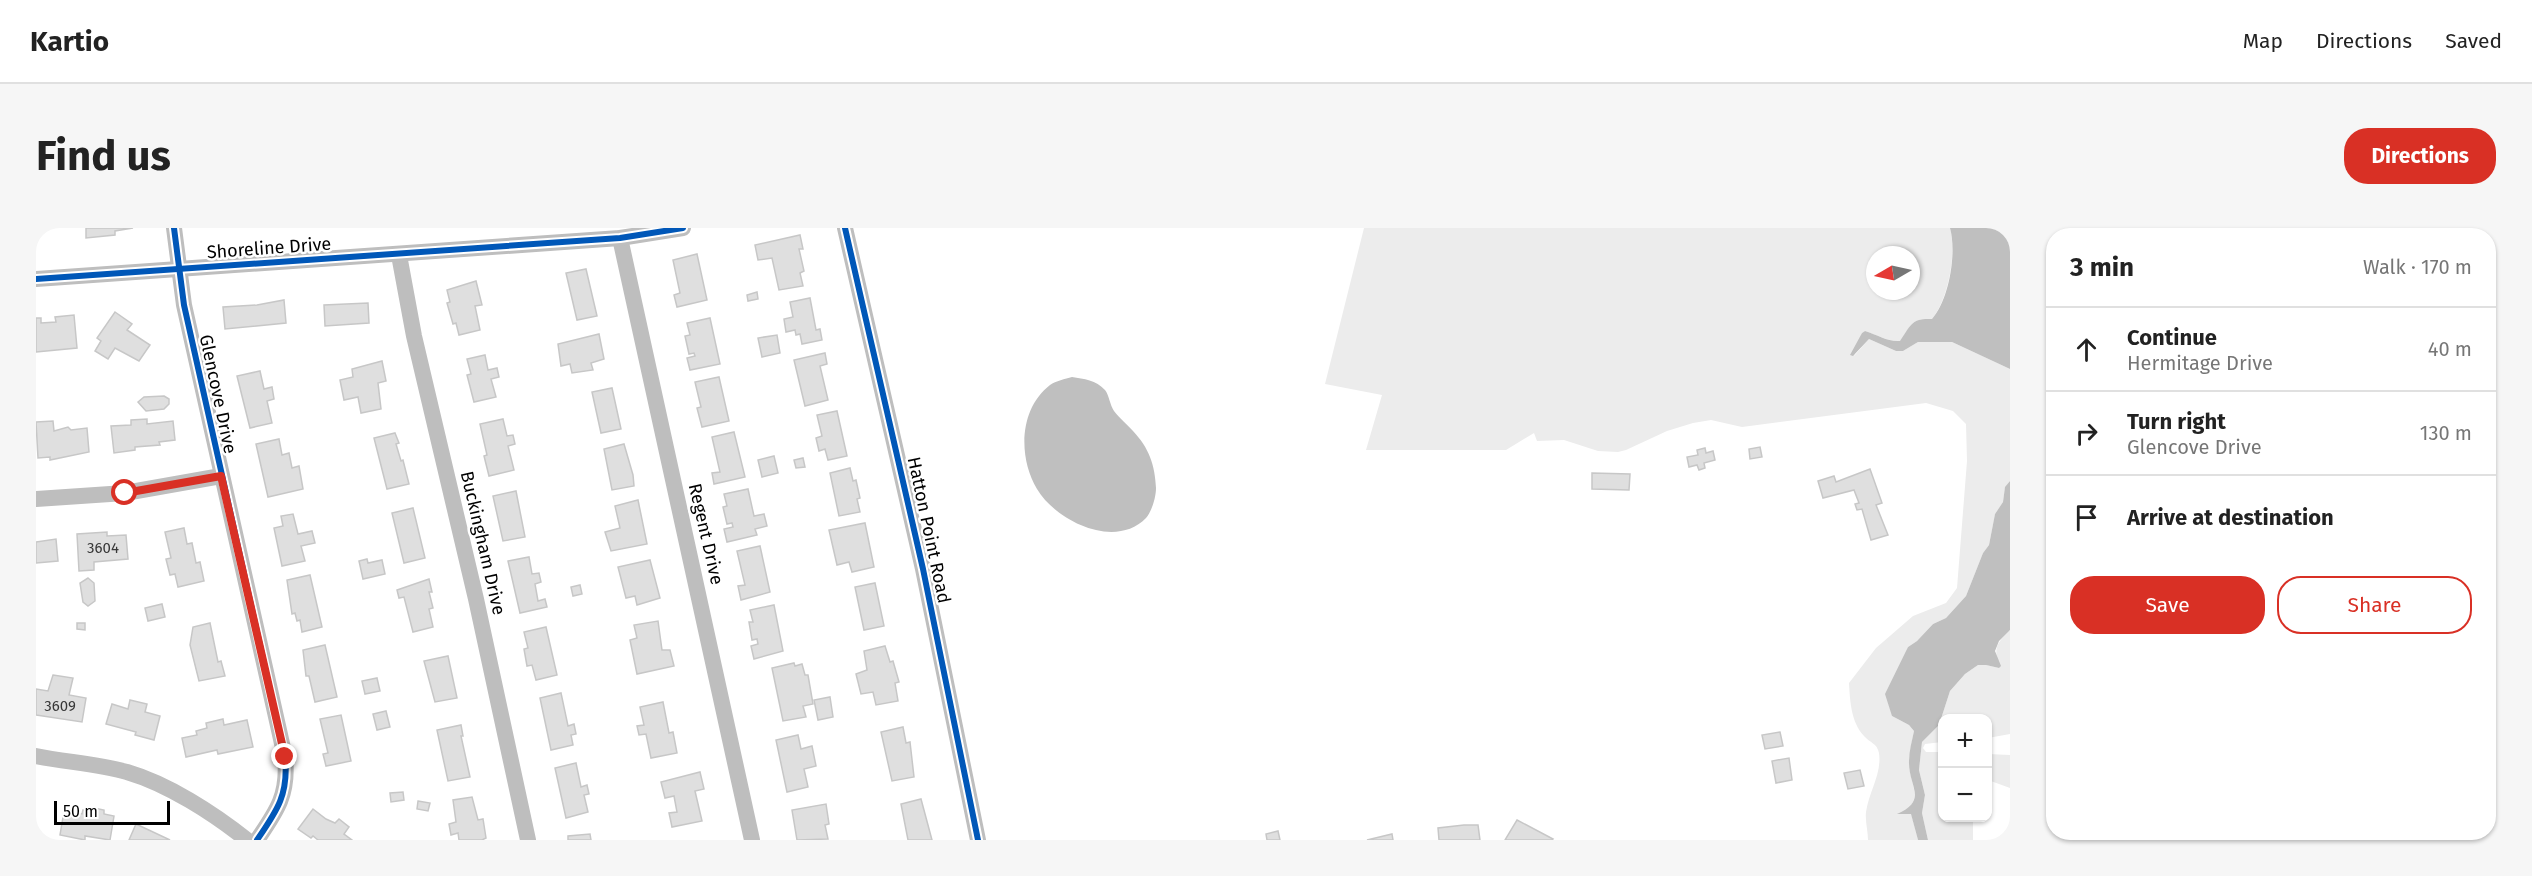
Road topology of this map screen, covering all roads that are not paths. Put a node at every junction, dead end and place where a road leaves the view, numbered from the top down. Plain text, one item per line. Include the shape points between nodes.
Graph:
1 (174, 228) edge
2 (683, 228) edge
3 (845, 228) edge
4 (620, 238) junction
5 (399, 255) junction
6 (178, 270) junction
7 (36, 279) edge
8 (221, 476) junction
9 (36, 499) edge
10 (36, 756) edge
11 (246, 840) edge
12 (257, 840) edge
13 (528, 840) edge
14 (752, 840) edge
15 (978, 840) edge

1 - 6 street, Glencove Drive
2 - 4 street, Shoreline Drive
3 - 15 street, Hatton Point Road via 923,569
4 - 5 street, Shoreline Drive
4 - 14 street, Regent Drive
5 - 6 street, Shoreline Drive
5 - 13 street, Buckingham Drive
6 - 7 street, Shoreline Drive
6 - 8 street, Glencove Drive
8 - 9 street via 125,493
8 - 12 street, Glencove Drive via 287,774 278,810
10 - 11 street via 126,772 153,781

